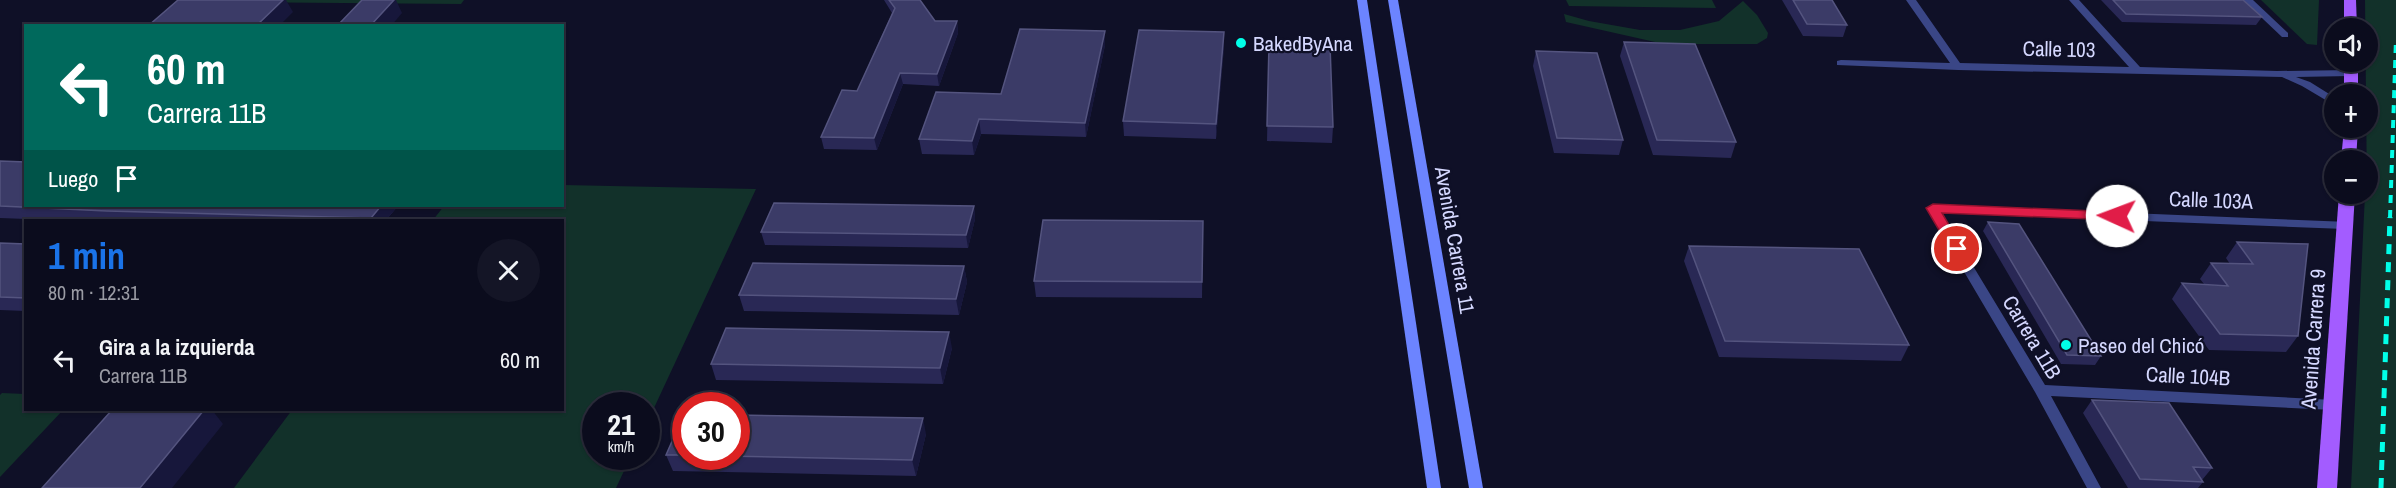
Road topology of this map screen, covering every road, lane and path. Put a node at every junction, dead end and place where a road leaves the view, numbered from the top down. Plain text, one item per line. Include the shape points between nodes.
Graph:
1 (1362, 0) edge
2 (1393, 0) edge
3 (1911, 0) edge
4 (2074, 0) edge
5 (2248, 0) edge
6 (2350, 0) edge
7 (2351, 18) edge
8 (2285, 35) dead end
9 (1841, 63) dead end
10 (1958, 67) junction
11 (2137, 70) junction
12 (2324, 70) edge
13 (2277, 74) junction
14 (2324, 96) edge
15 (2346, 204) edge
16 (1933, 208) joint
17 (2344, 225) junction
18 (2041, 390) junction
19 (2334, 405) junction
20 (1434, 488) edge
21 (1476, 488) edge
22 (2094, 488) edge
23 (2327, 488) edge

1 - 20 main road
2 - 21 main road, Avenida Carrera 11
3 - 10 street
4 - 11 street
5 - 8 street
6 - 7 main road
9 - 10 street, Calle 103
10 - 11 street, Calle 103
11 - 13 street, Calle 103
12 - 13 street, Calle 103
13 - 14 street, Calle 103 via 2306,84
15 - 17 main road, Avenida Carrera 9
16 - 17 street, Calle 103A
16 - 18 street, Carrera 11B
17 - 19 main road, Avenida Carrera 9
18 - 19 street, Calle 104B
18 - 22 street, Carrera 11B
19 - 23 main road, Avenida Carrera 9

